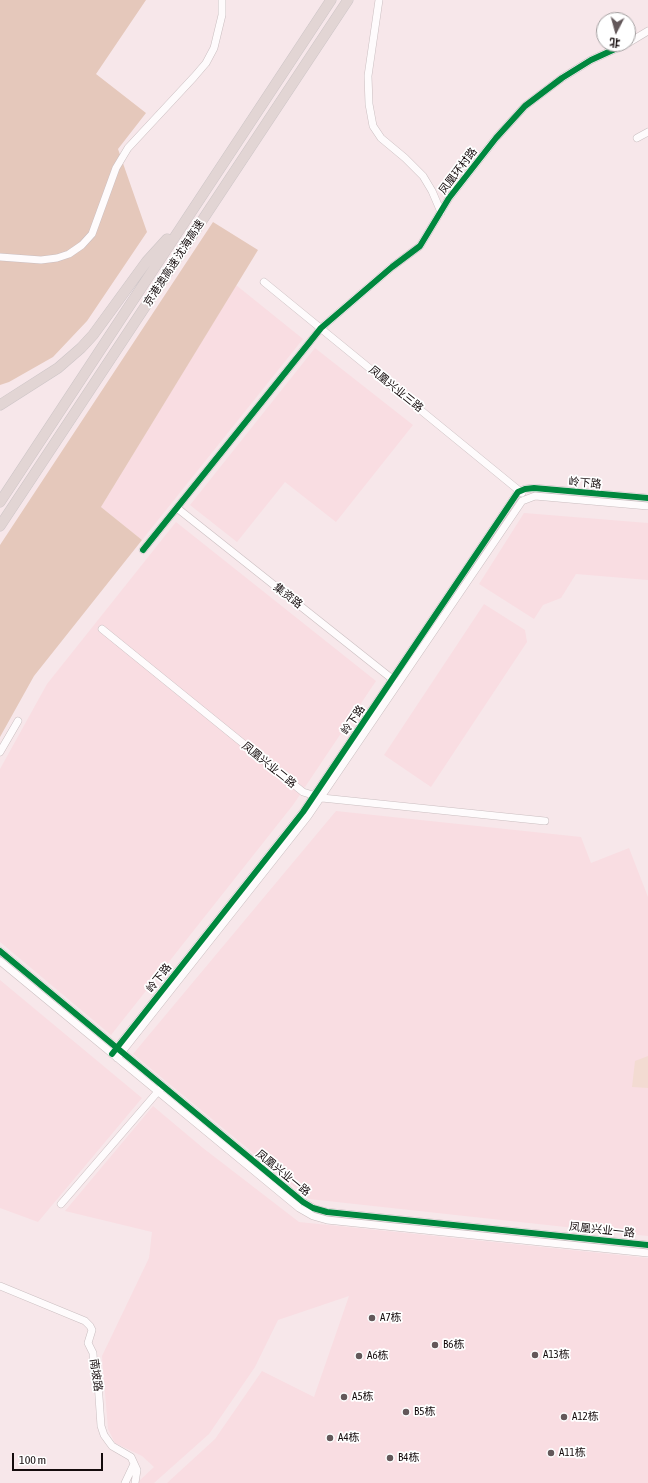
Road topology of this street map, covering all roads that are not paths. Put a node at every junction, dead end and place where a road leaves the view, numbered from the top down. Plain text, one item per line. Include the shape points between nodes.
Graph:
1 (222, 0) edge
2 (331, 0) edge
3 (348, 0) edge
4 (379, 0) edge
5 (648, 31) edge
6 (636, 38) edge
7 (610, 52) edge
8 (648, 132) edge
9 (637, 138) dead end
10 (441, 212) junction
11 (187, 217) junction
12 (0, 257) edge
13 (264, 282) dead end
14 (321, 328) junction
15 (0, 405) edge
16 (520, 491) junction
17 (527, 498) junction
18 (648, 498) edge
19 (0, 502) edge
20 (648, 506) edge
21 (177, 508) junction
22 (0, 526) edge
23 (144, 550) dead end
24 (102, 629) dead end
25 (396, 681) junction
26 (18, 721) dead end
27 (0, 752) edge
28 (318, 797) junction
29 (545, 821) dead end
30 (0, 951) edge
31 (0, 961) edge
32 (117, 1053) junction
33 (160, 1089) junction
34 (61, 1204) dead end
35 (648, 1245) edge
36 (648, 1253) edge
37 (0, 1286) edge
38 (134, 1464) junction
39 (125, 1483) edge
40 (135, 1483) edge

1 - 12 street via 222,15 214,48 206,63 128,148 116,168 92,234 82,246 57,258 41,260
2 - 11 highway, 京港澳高速 沈海高速
3 - 22 highway, 京港澳高速 沈海高速
4 - 10 street via 368,76 372,126 381,138 422,176
5 - 6 street, 凤凰环村路
7 - 10 street, 凤凰环村路 via 579,67 525,106 496,138
8 - 9 street
10 - 14 street, 凤凰环村路 via 420,246
11 - 15 highway via 147,261 93,335 58,368
11 - 19 highway, 京港澳高速 沈海高速
13 - 14 street, 凤凰兴业三路
14 - 16 street, 凤凰兴业三路
14 - 21 street, 凤凰环村路
16 - 17 street, 凤凰兴业三路
16 - 18 street, 岭下路 via 534,488
16 - 25 street, 岭下路
17 - 20 street, 岭下路 via 538,496
17 - 25 street, 岭下路 via 518,505
21 - 23 street, 凤凰环村路
21 - 25 street, 集资路
24 - 28 street, 凤凰兴业二路 via 298,789
25 - 28 street, 岭下路
26 - 27 street
28 - 29 street, 凤凰兴业二路
28 - 32 street, 岭下路
30 - 32 street, 凤凰兴业一路
31 - 32 street, 凤凰兴业一路
32 - 33 street, 凤凰兴业一路
33 - 34 street
33 - 35 street, 凤凰兴业一路 via 303,1202 317,1209
33 - 36 street, 凤凰兴业一路 via 299,1208 318,1218
37 - 38 street, 南坡路 via 85,1321 90,1326 92,1330 88,1343 93,1353 94,1371 98,1382 104,1436 112,1446 131,1457
38 - 39 street
38 - 40 street via 137,1470

